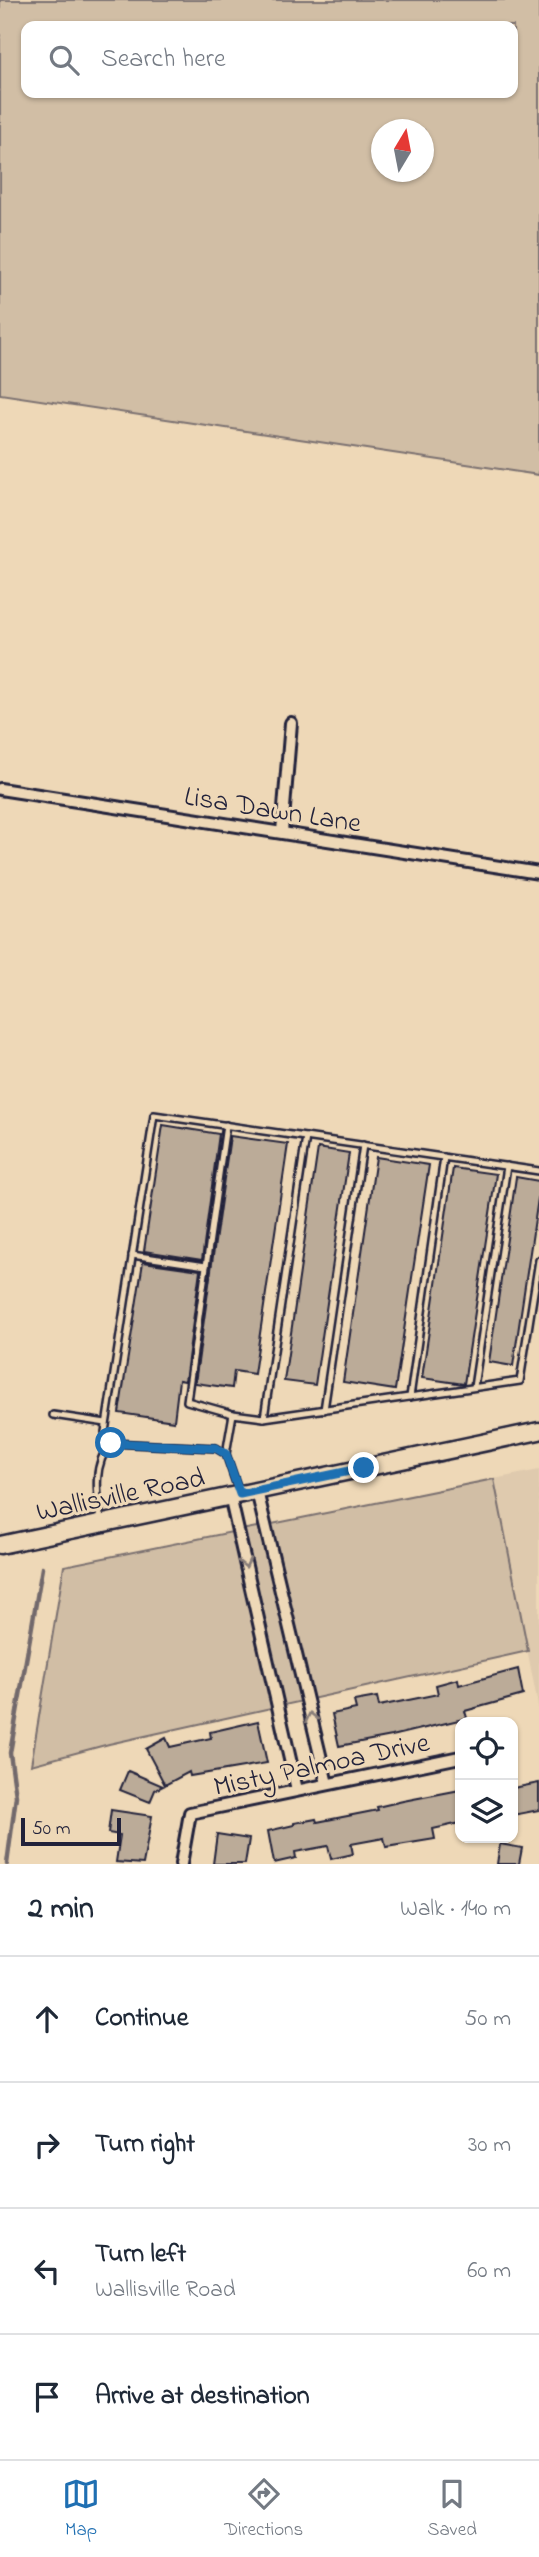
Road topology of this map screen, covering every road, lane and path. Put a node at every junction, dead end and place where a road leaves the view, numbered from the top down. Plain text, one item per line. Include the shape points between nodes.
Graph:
1 (291, 723) dead end
2 (0, 789) edge
3 (282, 832) junction
4 (539, 873) edge
5 (226, 1125) junction
6 (306, 1137) junction
7 (363, 1145) junction
8 (444, 1157) junction
9 (507, 1166) junction
10 (539, 1171) edge
11 (132, 1255) junction
12 (539, 1260) edge
13 (206, 1266) junction
14 (474, 1387) junction
15 (410, 1397) junction
16 (324, 1410) junction
17 (233, 1414) junction
18 (52, 1415) dead end
19 (264, 1418) junction
20 (106, 1423) junction
21 (539, 1431) edge
22 (111, 1443) junction
23 (226, 1454) junction
24 (257, 1491) junction
25 (235, 1495) junction
26 (101, 1524) junction
27 (0, 1545) edge
28 (455, 1758) edge
29 (327, 1784) junction
30 (297, 1790) junction
31 (181, 1864) edge

1 - 3 street
2 - 3 street, Lisa Dawn Lane
3 - 4 street, Lisa Dawn Lane
5 - 6 lane
5 - 11 lane via 154,1115
5 - 13 lane
6 - 7 lane
6 - 19 lane
7 - 8 lane
7 - 16 lane
8 - 9 lane
8 - 15 lane
9 - 10 lane
9 - 14 lane
11 - 13 lane
11 - 20 lane
12 - 14 lane via 520,1381
13 - 17 lane via 187,1401
14 - 15 lane
15 - 16 lane
16 - 19 lane
17 - 19 lane
17 - 23 lane
18 - 20 lane
20 - 22 lane via 104,1432
21 - 24 main road, Wallisville Road
22 - 23 lane via 216,1448
22 - 26 lane via 101,1455 96,1488
23 - 25 lane
24 - 25 main road, Wallisville Road
29 -> 24 street
25 - 26 main road, Wallisville Road
25 -> 30 street
26 - 27 main road, Wallisville Road
28 - 29 street, Misty Palmoa Drive
29 - 30 street, Misty Palmoa Drive
30 - 31 street, Misty Palmoa Drive via 190,1813

